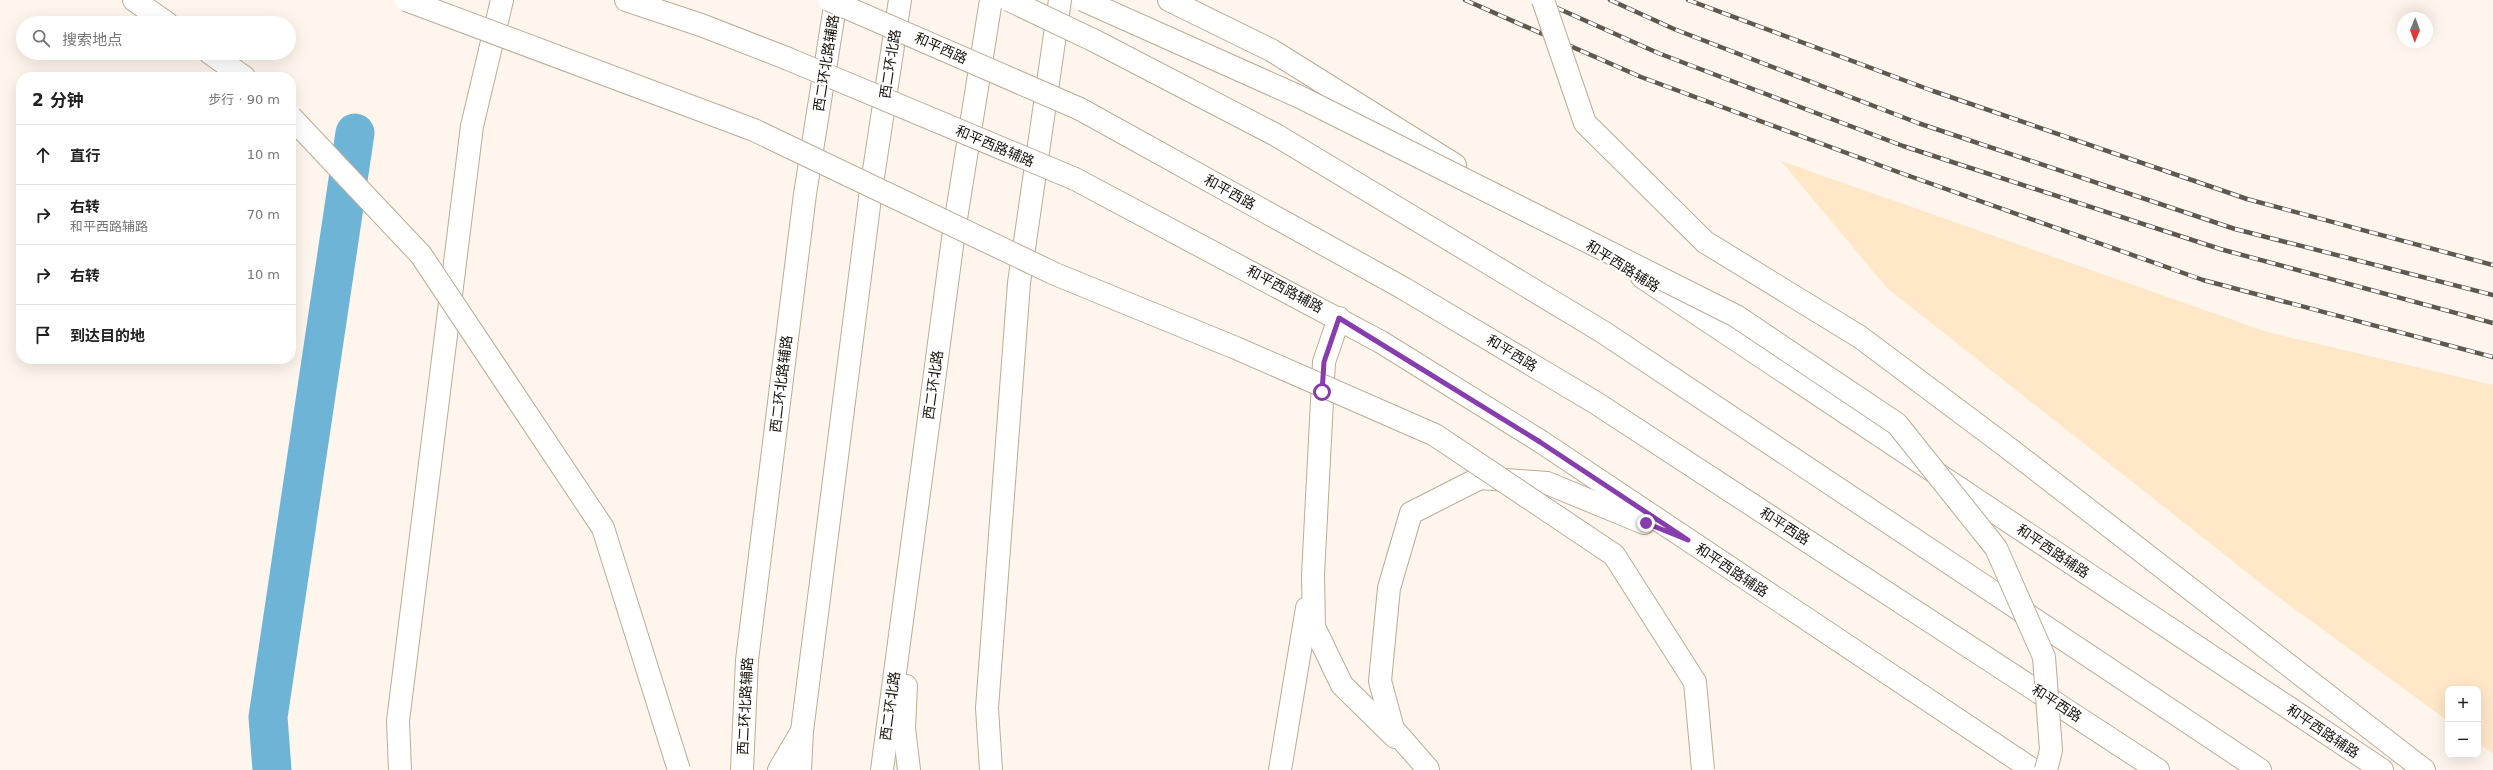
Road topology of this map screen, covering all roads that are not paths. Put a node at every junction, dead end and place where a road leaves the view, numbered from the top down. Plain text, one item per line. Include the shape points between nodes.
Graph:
1 (134, 0) edge
2 (406, 0) edge
3 (502, 0) edge
4 (626, 0) edge
5 (829, 0) edge
6 (836, 0) edge
7 (900, 0) edge
8 (991, 0) edge
9 (1009, 0) edge
10 (1060, 0) edge
11 (1083, 0) edge
12 (1169, 0) edge
13 (1543, 0) edge
14 (157, 16) edge
15 (220, 60) edge
16 (237, 72) edge
17 (296, 122) edge
18 (1339, 318) junction
19 (912, 539) junction
20 (1688, 540) junction
21 (1312, 575) junction
22 (802, 731) junction
23 (400, 770) edge
24 (679, 770) edge
25 (742, 770) edge
26 (779, 770) edge
27 (800, 770) edge
28 (882, 770) edge
29 (909, 770) edge
30 (991, 770) edge
31 (1280, 770) edge
32 (1429, 770) edge
33 (1703, 770) edge
34 (2033, 770) edge
35 (2046, 770) edge
36 (2158, 770) edge
37 (2260, 770) edge
38 (2382, 770) edge
39 (2424, 770) edge

1 - 14 main road
2 - 33 main road, bridge via 754,130 1055,274 1236,348 1435,435 1614,554 1695,682
3 - 23 main road via 472,126 398,721
4 - 18 main road, 和平西路辅路, bridge via 701,24 1075,179
5 - 36 main road, 和平西路, bridge via 1080,109 1403,288 1596,403
6 - 25 main road, 西二环北路辅路 via 805,194 747,660
7 - 22 main road, 西二环北路 via 870,190
8 - 19 main road, 西二环北路 via 954,231
9 - 37 main road, bridge via 1095,41 1276,135 1603,332
10 - 30 main road via 1020,283 987,708
11 - 35 main road, bridge via 1300,97 1736,316 1897,424 1996,548 2044,657 2050,750
12 - 38 main road, 和平西路辅路 via 1271,50 1449,162 1613,258
13 - 39 main road, bridge via 1585,123 1705,242 1860,337 2011,450
15 - 16 main road
17 - 24 main road, bridge via 421,256 603,528
18 - 20 main road, 和平西路辅路 via 1540,442
18 - 21 main road via 1324,362
19 - 28 main road, 西二环北路
19 - 29 main road via 904,728
20 - 32 main road via 1547,483 1480,478 1411,513 1389,588 1380,681 1393,729
20 - 34 main road, 和平西路辅路
21 - 31 main road
21 - 32 main road via 1314,627 1342,685
22 - 26 main road
22 - 27 main road, 西二环北路

